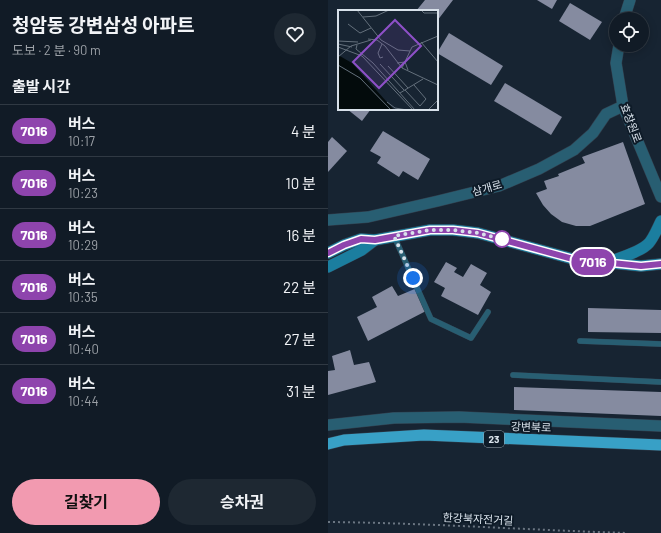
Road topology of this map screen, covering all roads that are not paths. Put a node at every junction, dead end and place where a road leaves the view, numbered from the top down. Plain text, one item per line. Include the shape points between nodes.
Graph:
1 (630, 0) edge
2 (626, 12) edge
3 (618, 52) edge
4 (623, 106) junction
5 (661, 197) edge
6 (328, 220) edge
7 (661, 221) edge
8 (394, 236) junction
9 (375, 240) junction
10 (328, 253) edge
11 (604, 263) junction
12 (661, 264) edge
13 (328, 267) edge
14 (488, 312) dead end
15 (580, 341) dead end
16 (661, 344) edge
17 (513, 375) dead end
18 (661, 382) edge
19 (328, 425) edge
20 (661, 426) edge
21 (328, 444) edge
22 (661, 445) edge

1 - 2 street
3 - 4 street, 효창원로 via 616,63
4 - 5 street, 효창원로
4 - 6 street, 삼개로 via 606,114 593,134 574,150 539,170 499,186 368,217
7 - 11 main road via 648,245
8 - 9 main road
8 - 11 main road via 430,230 478,233 573,259
8 - 14 lane via 431,319 471,338
9 - 10 main road via 361,239
9 - 13 main road via 362,250
11 - 12 main road via 641,266
15 - 16 lane
17 - 18 lane
19 - 20 street via 394,418 459,416
21 - 22 highway, 강변북로 / 23 via 344,440 424,435

